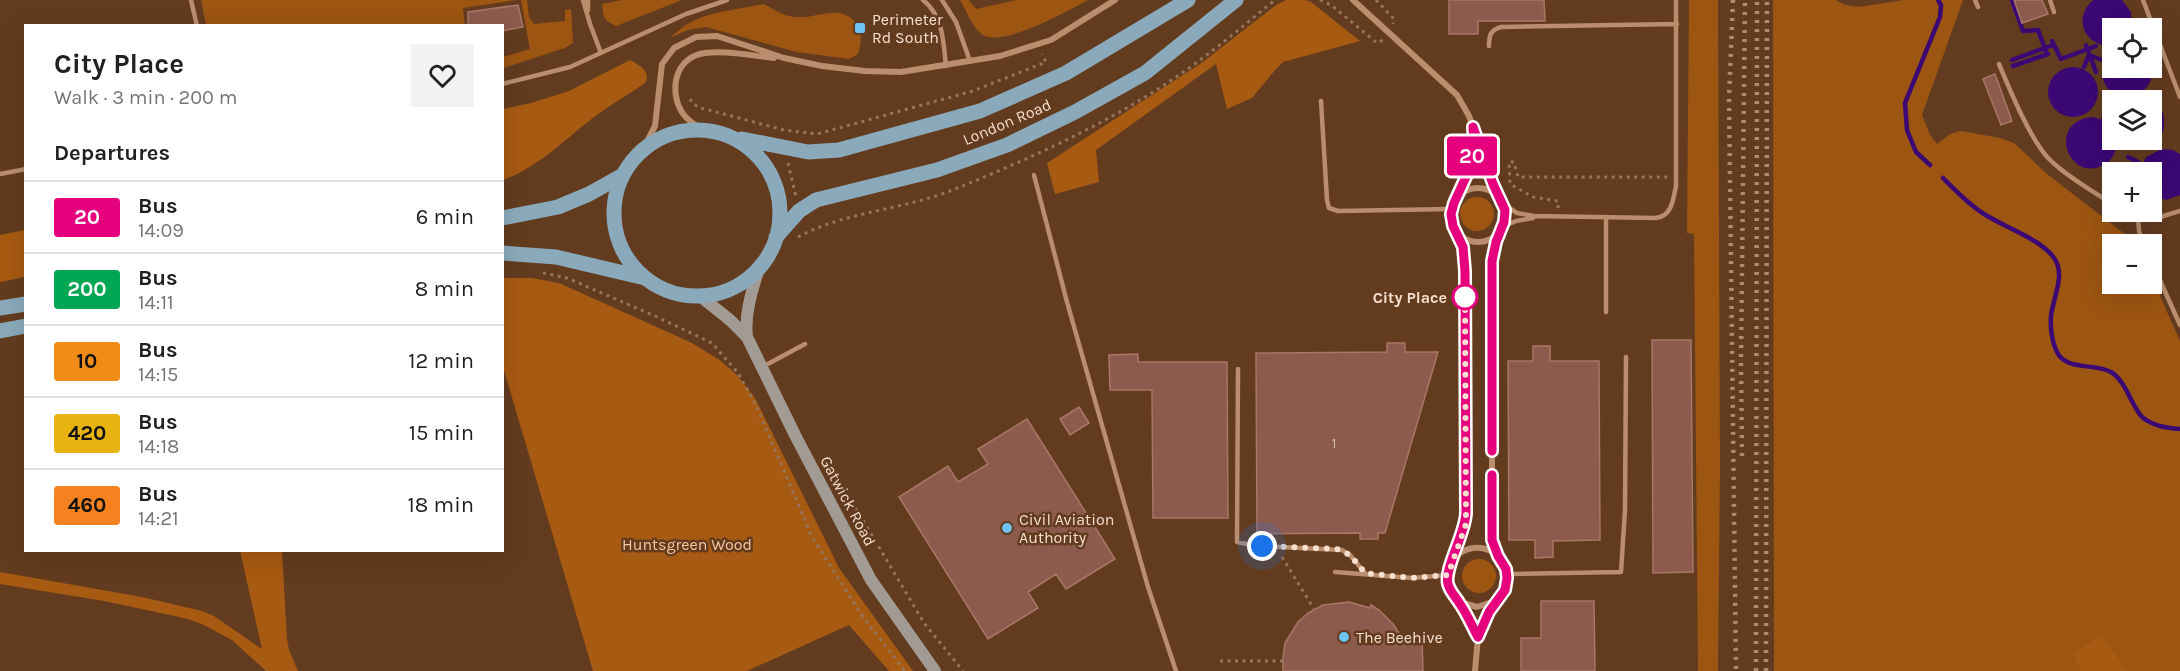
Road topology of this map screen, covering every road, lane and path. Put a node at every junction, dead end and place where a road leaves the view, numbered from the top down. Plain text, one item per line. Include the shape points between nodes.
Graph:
1 (191, 0) edge
2 (585, 0) edge
3 (727, 0) edge
4 (924, 0) edge
5 (942, 0) edge
6 (1115, 0) edge
7 (1188, 0) edge
8 (1236, 0) edge
9 (1320, 0) edge
10 (1353, 0) edge
11 (1676, 0) edge
12 (1975, 0) edge
13 (2050, 0) edge
14 (2143, 0) edge
15 (1978, 7) dead end
16 (2054, 12) dead end
17 (197, 24) edge
18 (1677, 24) junction
19 (1392, 37) junction
20 (1038, 44) junction
21 (1489, 46) dead end
22 (601, 53) junction
23 (784, 58) junction
24 (970, 61) junction
25 (1999, 64) dead end
26 (946, 66) junction
27 (504, 84) edge
28 (688, 95) dead end
29 (2180, 98) edge
30 (1320, 101) dead end
31 (1473, 127) junction
32 (784, 130) junction
33 (714, 133) junction
34 (784, 148) junction
35 (643, 149) junction
36 (24, 169) edge
37 (0, 174) edge
38 (623, 175) junction
39 (1034, 175) dead end
40 (1676, 176) junction
41 (2102, 197) edge
42 (1499, 198) junction
43 (1503, 204) junction
44 (1452, 206) junction
45 (799, 211) junction
46 (2180, 211) edge
47 (2162, 216) edge
48 (1542, 217) junction
49 (1558, 217) junction
50 (1606, 217) junction
51 (504, 218) edge
52 (1453, 226) junction
53 (1500, 230) junction
54 (776, 237) junction
55 (504, 253) edge
56 (760, 266) junction
57 (533, 271) dead end
58 (645, 278) junction
59 (2162, 285) edge
60 (700, 296) junction
61 (24, 304) edge
62 (0, 308) edge
63 (1606, 312) dead end
64 (2180, 325) edge
65 (24, 326) edge
66 (0, 331) edge
67 (747, 337) junction
68 (805, 344) dead end
69 (1626, 357) dead end
70 (762, 368) junction
71 (1238, 369) dead end
72 (825, 494) junction
73 (1282, 556) dead end
74 (1498, 556) junction
75 (1450, 566) junction
76 (1335, 572) dead end
77 (1365, 573) junction
78 (1507, 574) junction
79 (1448, 575) junction
80 (1459, 601) junction
81 (1496, 601) junction
82 (1314, 609) dead end
83 (1478, 637) junction
84 (1220, 661) dead end
85 (1283, 661) dead end
86 (905, 671) edge
87 (935, 671) edge
88 (963, 671) edge
89 (1176, 671) edge
90 (1475, 671) edge

1 - 17 lane
2 - 22 lane
3 - 22 lane
4 - 26 lane via 940,21
5 - 24 lane via 956,22
6 - 20 street
7 - 34 main road, London Road via 1066,73 980,111 839,150 808,152
8 - 45 main road, London Road via 1145,73 1007,145 937,170 816,200
9 - 19 path via 1332,5 1377,43
10 - 19 street
11 - 18 lane
12 - 15 lane
13 - 16 lane
14 - 29 lane
18 - 21 lane via 1501,27 1490,35
18 - 40 lane
19 - 31 street via 1452,89
20 - 24 street
20 - 32 path via 1046,62 973,91 825,133 811,135
22 - 27 lane via 563,69
23 - 26 street via 877,72
23 - 33 street via 706,53 682,65 676,81 682,113 694,125
23 - 35 street via 717,36 684,41 662,64 656,126
24 - 26 street
25 - 41 lane via 2044,153
28 - 32 path via 696,106
30 - 44 lane via 1329,208 1338,211
31 - 42 street
31 - 44 street via 1470,168
32 - 34 path
33 - 34 main road, London Road
33 - 35 main road via 692,130 673,134
33 - 54 main road via 750,148 767,168 779,210
34 - 45 path
35 - 38 main road
36 - 37 lane
38 - 51 main road via 558,207
38 - 58 main road via 615,195 614,225 623,251
39 - 89 lane via 1148,587
40 - 49 path via 1518,177 1514,162 1509,162 1510,184 1533,197 1558,201
40 - 50 lane via 1671,208 1665,215
42 - 43 street
42 - 44 street via 1487,189 1474,188 1460,194
43 - 48 lane via 1518,213
43 - 53 street via 1505,216
44 - 52 street
45 - 54 main road, London Road
46 - 47 lane
48 - 49 lane
48 - 53 lane via 1520,219
49 - 50 lane
50 - 63 lane
52 - 53 street via 1458,234 1474,241 1488,240
52 - 75 street via 1463,247 1465,271 1466,513 1464,531
53 - 74 street via 1492,261 1492,532
54 - 56 main road
55 - 58 main road via 556,257
56 - 60 main road via 731,288
56 - 67 street, Gatwick Road via 748,309
57 - 86 path via 567,278 712,343 738,373 756,405 812,537 861,614
58 - 60 main road via 679,294
59 - 64 lane
60 - 67 street, Gatwick Road
61 - 62 main road
65 - 66 main road
67 - 70 street, Gatwick Road
68 - 70 lane
69 - 78 lane via 1621,572
70 - 72 street, Gatwick Road
71 - 77 lane via 1237,542 1337,549 1350,555
72 - 87 street, Gatwick Road via 871,580
72 - 88 path via 841,495 857,510 924,623
73 - 82 path
74 - 75 street via 1486,549 1471,548 1458,554
74 - 78 street
75 - 79 street
76 - 77 lane
77 - 79 lane via 1412,578
78 - 81 street via 1505,590
79 - 80 street via 1450,590
80 - 81 street via 1478,607
80 - 83 street
81 - 83 street
83 - 90 street
84 - 85 path

